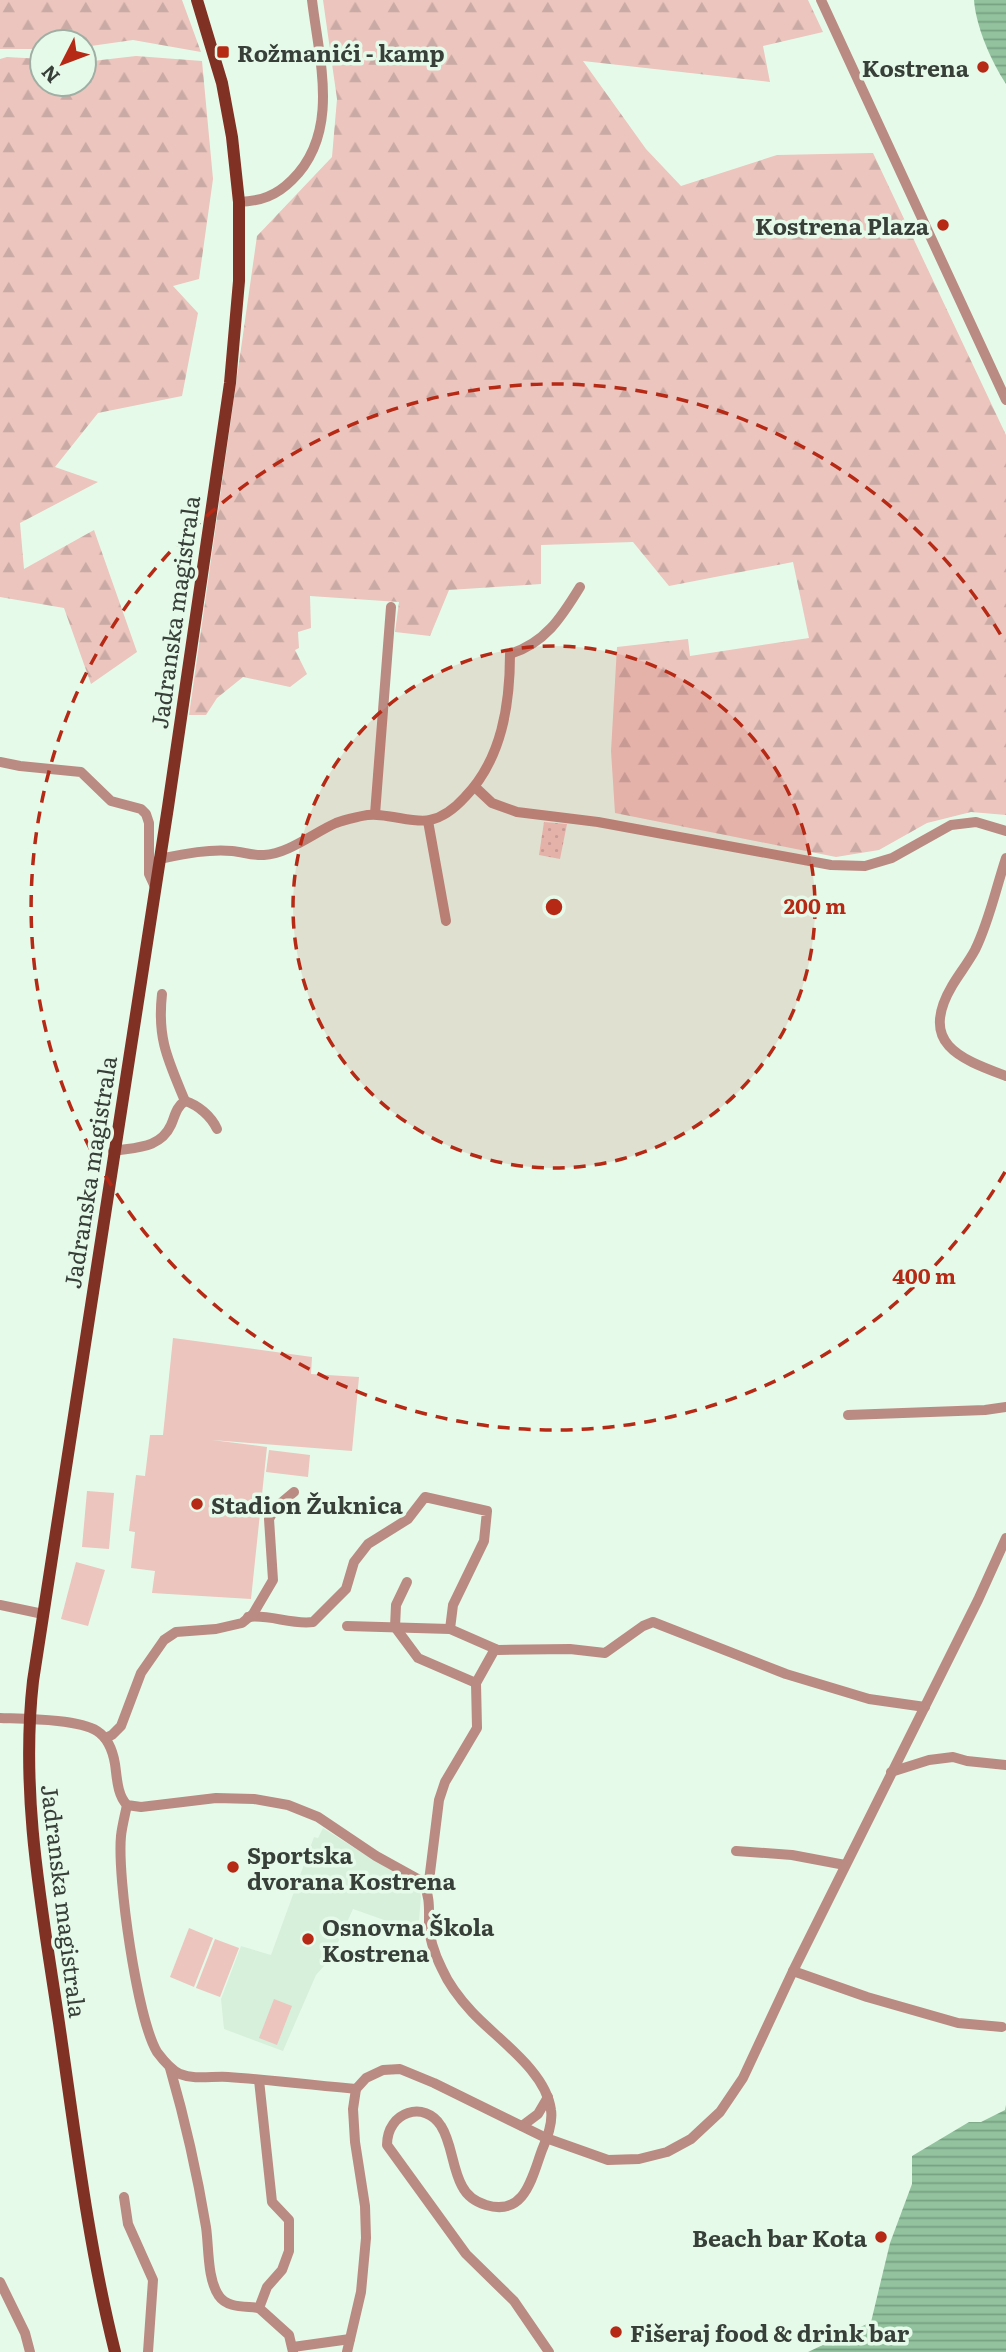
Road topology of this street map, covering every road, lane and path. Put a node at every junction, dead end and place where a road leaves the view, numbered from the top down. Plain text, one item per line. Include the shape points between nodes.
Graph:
1 (197, 0) edge
2 (312, 0) edge
3 (821, 0) edge
4 (239, 202) junction
5 (1006, 400) edge
6 (580, 587) dead end
7 (391, 607) dead end
8 (0, 761) edge
9 (475, 787) junction
10 (375, 814) junction
11 (428, 821) junction
12 (1006, 831) edge
13 (1006, 858) edge
14 (159, 859) junction
15 (155, 887) junction
16 (446, 921) dead end
17 (162, 994) dead end
18 (1006, 1076) edge
19 (184, 1101) junction
20 (217, 1129) dead end
21 (113, 1151) junction
22 (1006, 1407) edge
23 (848, 1415) dead end
24 (294, 1492) dead end
25 (1006, 1538) edge
26 (407, 1582) dead end
27 (0, 1605) edge
28 (43, 1614) junction
29 (248, 1617) junction
30 (347, 1626) dead end
31 (396, 1627) junction
32 (450, 1629) junction
33 (495, 1649) junction
34 (476, 1683) junction
35 (925, 1707) junction
36 (0, 1718) edge
37 (29, 1719) junction
38 (105, 1738) junction
39 (1006, 1765) edge
40 (891, 1772) junction
41 (127, 1805) junction
42 (736, 1851) dead end
43 (845, 1865) junction
44 (428, 1891) junction
45 (793, 1971) junction
46 (1002, 2027) dead end
47 (170, 2068) junction
48 (259, 2080) junction
49 (356, 2089) junction
50 (548, 2097) junction
51 (522, 2126) junction
52 (546, 2138) junction
53 (124, 2197) dead end
54 (0, 2282) edge
55 (259, 2308) junction
56 (350, 2348) edge
57 (293, 2350) edge
58 (30, 2352) edge
59 (115, 2352) edge
60 (148, 2352) edge
61 (549, 2352) edge

1 - 4 main road, Jadranska magistrala via 222,83
2 - 4 street via 324,106 314,151 282,190 263,200
3 - 5 street
4 - 14 main road, Jadranska magistrala via 239,281 230,383
6 - 9 street via 548,633 510,654 510,683 500,736
7 - 10 street
8 - 15 street via 81,772 111,801 141,809 149,823 149,874
9 - 11 street via 458,804
9 - 12 street via 492,803 517,812 611,824 831,865 865,866 892,858 951,825 976,822
10 - 11 street
10 - 14 street via 337,822 266,856 201,850
11 - 16 street
13 - 18 street via 979,940 945,999 940,1022 943,1037 956,1054
14 - 15 main road, Jadranska magistrala
15 - 21 main road, Jadranska magistrala
17 - 19 street via 163,1048
19 - 20 street via 209,1116
19 - 21 street via 160,1139 145,1147
21 - 28 main road, Jadranska magistrala
22 - 23 street
24 - 29 street via 275,1508 270,1519 273,1580
25 - 35 street
26 - 31 street via 396,1605
27 - 28 street
28 - 37 main road, Jadranska magistrala
29 - 32 street via 313,1622 346,1589 354,1562 368,1544 408,1519 425,1497 487,1511 484,1541 453,1605
29 - 38 street via 242,1623 216,1629 176,1632 164,1640 141,1673 121,1726
30 - 31 street
31 - 32 street
31 - 34 street via 418,1658
32 - 33 street
33 - 34 street
33 - 35 street via 605,1653 653,1622 786,1674 869,1699
34 - 44 street via 477,1728 439,1800
35 - 40 street
36 - 37 street
37 - 38 street via 81,1725
37 - 59 main road, Jadranska magistrala via 33,1852 77,2150
38 - 41 street
39 - 40 street via 953,1757
40 - 43 street
41 - 44 street via 216,1798 288,1805 318,1817 424,1882
41 - 47 street via 121,1838 135,1970 156,2050
42 - 43 street
43 - 45 street
44 - 50 street via 432,1945 454,1991 533,2073
45 - 46 street via 955,2022
45 - 52 street via 743,2078 720,2112 691,2139 639,2160 608,2160
47 - 48 street via 181,2074
47 - 55 street via 188,2137 217,2294 227,2304
48 - 49 street
48 - 55 street via 272,2202 289,2220 289,2251
49 - 51 street via 383,2070 400,2069
49 - 56 street via 355,2142 366,2238
50 - 51 street via 538,2114
50 - 52 street via 552,2119
51 - 52 street
52 - 61 street via 533,2180 522,2197 495,2208 470,2197 462,2186 441,2125 432,2117 403,2114 392,2124 387,2145 466,2254 514,2301
53 - 60 street via 128,2224 153,2280
54 - 58 street
55 - 57 street via 289,2336
56 - 57 street

